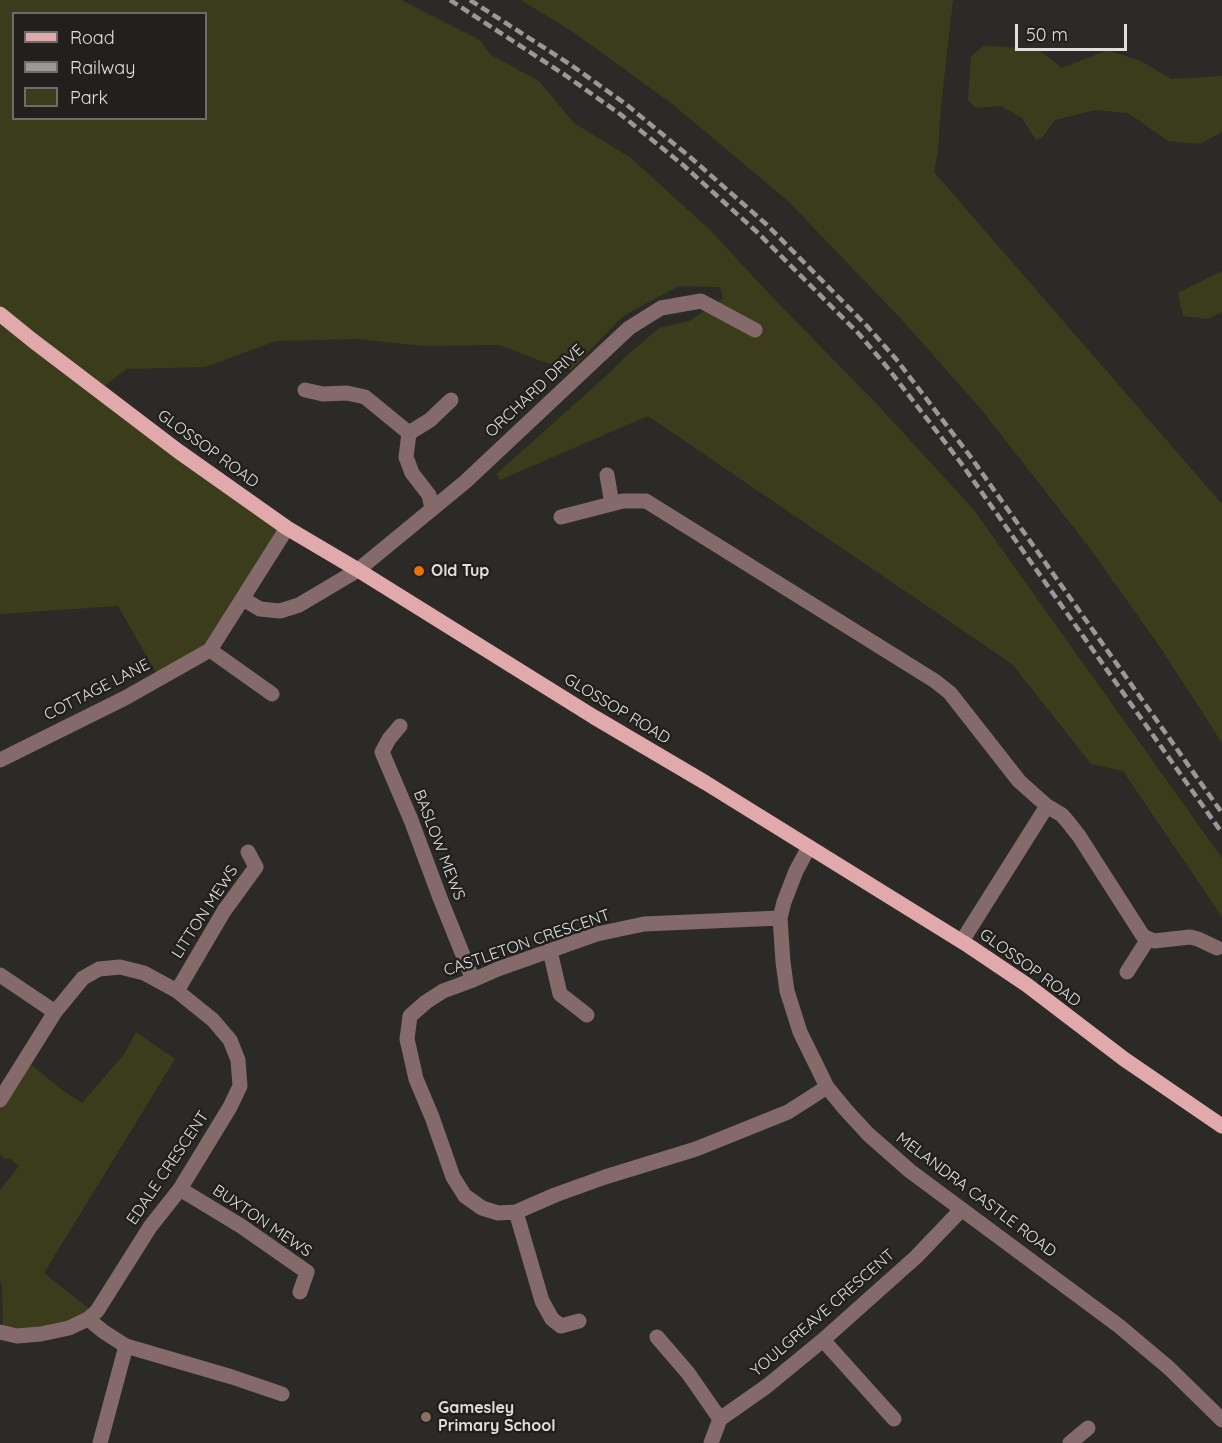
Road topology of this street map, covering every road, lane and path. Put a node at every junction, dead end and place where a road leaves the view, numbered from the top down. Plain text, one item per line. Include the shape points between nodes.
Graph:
1 (0, 314) edge
2 (755, 330) dead end
3 (305, 390) dead end
4 (450, 400) dead end
5 (409, 434) junction
6 (607, 475) dead end
7 (612, 504) junction
8 (432, 508) junction
9 (561, 517) dead end
10 (287, 528) junction
11 (358, 570) junction
12 (243, 599) junction
13 (210, 650) junction
14 (272, 694) dead end
15 (400, 726) dead end
16 (0, 760) edge
17 (1047, 806) junction
18 (809, 847) junction
19 (248, 852) dead end
20 (780, 918) junction
21 (1148, 939) junction
22 (962, 941) junction
23 (1217, 948) dead end
24 (550, 951) junction
25 (1127, 972) dead end
26 (0, 975) edge
27 (473, 980) junction
28 (177, 992) junction
29 (54, 1012) junction
30 (586, 1015) dead end
31 (827, 1087) junction
32 (0, 1100) edge
33 (1222, 1126) edge
34 (180, 1189) junction
35 (961, 1210) junction
36 (516, 1212) junction
37 (300, 1292) dead end
38 (88, 1319) junction
39 (579, 1321) dead end
40 (0, 1332) edge
41 (657, 1336) dead end
42 (823, 1340) junction
43 (126, 1346) junction
44 (282, 1394) dead end
45 (720, 1419) junction
46 (894, 1419) dead end
47 (1222, 1420) edge
48 (1088, 1428) dead end
49 (100, 1443) edge
50 (711, 1443) edge
51 (1070, 1443) edge

1 - 10 main road, GLOSSOP ROAD via 178,451
2 - 8 street, ORCHARD DRIVE via 701,301 661,308 628,327 465,482
3 - 5 street via 365,397
4 - 5 street
5 - 8 street via 406,457 412,473 429,495
6 - 7 street
7 - 9 street
7 - 17 street via 646,501 935,681 950,693 1019,781
8 - 11 street, ORCHARD DRIVE
10 - 11 main road, GLOSSOP ROAD
10 - 12 street, COTTAGE LANE
11 - 12 street via 299,606 280,611 260,609
11 - 18 main road, GLOSSOP ROAD
12 - 13 street, COTTAGE LANE
13 - 14 street
13 - 16 street, COTTAGE LANE via 125,698
15 - 27 street, BASLOW MEWS via 382,752
17 - 21 street via 1062,815 1079,836 1139,931
17 - 22 street
18 - 20 street, MELANDRA CASTLE ROAD
18 - 22 main road, GLOSSOP ROAD
19 - 28 street, LITTON MEWS via 256,867 224,911
20 - 24 street, CASTLETON CRESCENT via 644,924 597,934
20 - 31 street, MELANDRA CASTLE ROAD via 787,991 800,1032
21 - 23 street via 1198,939
21 - 25 street
22 - 33 main road, GLOSSOP ROAD
24 - 27 street, CASTLETON CRESCENT
24 - 30 street via 560,994
26 - 29 street
27 - 36 street, CASTLETON CRESCENT via 443,991 410,1016 407,1039 416,1079 453,1178 465,1196 482,1208 498,1213
28 - 29 street, EDALE CRESCENT via 144,973 120,967 99,969 83,978
28 - 34 street, EDALE CRESCENT via 213,1020 230,1040 238,1060 240,1086
29 - 32 street, EDALE CRESCENT
31 - 35 street, MELANDRA CASTLE ROAD via 868,1134
31 - 36 street, CASTLETON CRESCENT via 788,1112 744,1130
34 - 37 street, BUXTON MEWS via 307,1272
34 - 38 street, EDALE CRESCENT
35 - 42 street, YOULGREAVE CRESCENT via 916,1257
35 - 47 street, MELANDRA CASTLE ROAD via 1119,1326
36 - 39 street via 552,1319 561,1326
38 - 40 street, EDALE CRESCENT via 41,1334 17,1336
38 - 43 street
41 - 45 street
42 - 45 street, YOULGREAVE CRESCENT
42 - 46 street
43 - 44 street
43 - 49 street
45 - 50 street
48 - 51 street

